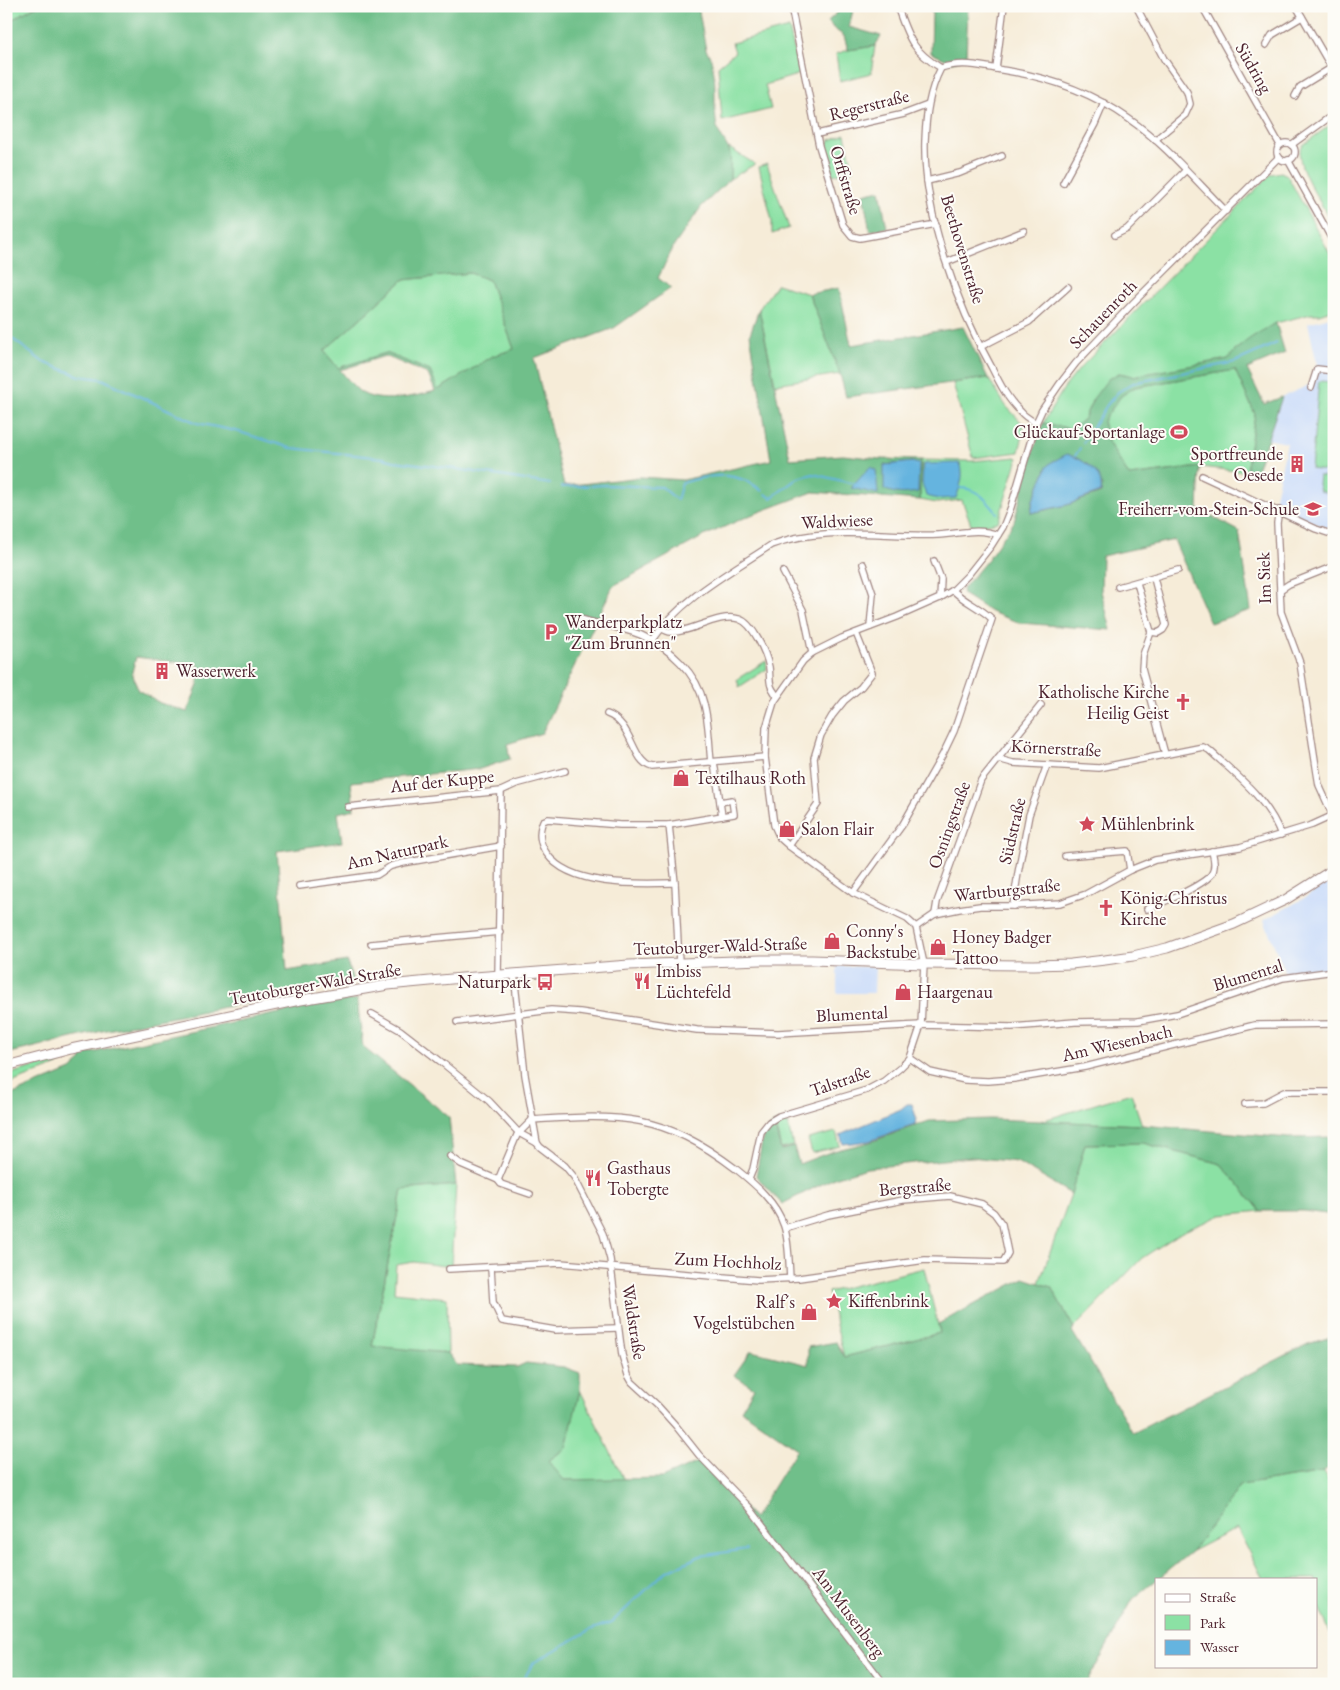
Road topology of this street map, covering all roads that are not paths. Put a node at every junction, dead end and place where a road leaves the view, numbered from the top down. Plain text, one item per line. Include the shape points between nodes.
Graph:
1 (790, 6) edge
2 (897, 6) edge
3 (1004, 6) edge
4 (1136, 6) edge
5 (1202, 6) edge
6 (1296, 6) edge
7 (1302, 17) junction
8 (1266, 45) dead end
9 (941, 68) junction
10 (996, 69) junction
11 (1332, 70) edge
12 (1295, 96) dead end
13 (1104, 103) junction
14 (928, 105) junction
15 (1334, 114) edge
16 (818, 134) junction
17 (1155, 140) junction
18 (1280, 145) junction
19 (1292, 145) junction
20 (1002, 156) dead end
21 (1279, 157) junction
22 (1288, 160) junction
23 (1186, 170) junction
24 (928, 181) junction
25 (1063, 183) dead end
26 (1226, 211) junction
27 (936, 224) junction
28 (1024, 232) dead end
29 (1115, 235) dead end
30 (1334, 243) edge
31 (947, 262) junction
32 (1068, 287) dead end
33 (980, 347) junction
34 (1334, 371) edge
35 (1311, 388) dead end
36 (1036, 423) junction
37 (1202, 476) dead end
38 (1279, 510) junction
39 (998, 535) junction
40 (1334, 535) edge
41 (934, 561) dead end
42 (863, 564) dead end
43 (1334, 566) edge
44 (1178, 570) dead end
45 (783, 572) dead end
46 (1154, 578) junction
47 (1136, 583) junction
48 (1118, 587) dead end
49 (953, 590) junction
50 (1280, 590) junction
51 (940, 598) junction
52 (581, 619) dead end
53 (870, 626) junction
54 (661, 628) junction
55 (1151, 632) junction
56 (856, 633) junction
57 (652, 641) junction
58 (812, 653) junction
59 (778, 696) junction
60 (1041, 705) dead end
61 (607, 714) dead end
62 (1165, 754) junction
63 (765, 757) junction
64 (998, 759) junction
65 (712, 762) junction
66 (1047, 765) junction
67 (565, 771) dead end
68 (502, 791) junction
69 (720, 802) junction
70 (348, 807) dead end
71 (1333, 815) edge
72 (722, 816) junction
73 (669, 825) junction
74 (1280, 835) junction
75 (501, 846) junction
76 (789, 846) junction
77 (1212, 851) junction
78 (1065, 856) dead end
79 (1334, 869) edge
80 (1130, 870) junction
81 (675, 883) junction
82 (299, 886) dead end
83 (853, 893) junction
84 (1014, 906) junction
85 (1147, 909) dead end
86 (935, 914) junction
87 (916, 927) junction
88 (500, 932) junction
89 (371, 944) dead end
90 (679, 963) junction
91 (924, 964) junction
92 (1334, 971) edge
93 (514, 974) junction
94 (498, 975) junction
95 (372, 1014) dead end
96 (518, 1014) junction
97 (457, 1022) dead end
98 (1334, 1024) edge
99 (921, 1026) junction
100 (910, 1058) junction
101 (6, 1066) edge
102 (1334, 1092) edge
103 (1245, 1104) dead end
104 (532, 1120) junction
105 (519, 1133) junction
106 (536, 1142) junction
107 (450, 1156) dead end
108 (748, 1179) junction
109 (498, 1180) junction
110 (530, 1194) dead end
111 (785, 1228) junction
112 (1004, 1262) joint
113 (491, 1268) junction
114 (611, 1268) junction
115 (449, 1270) dead end
116 (790, 1279) junction
117 (617, 1328) junction
118 (789, 1558) joint
119 (884, 1684) edge

1 - 16 street
2 - 9 street via 908,37 925,59
3 - 10 street
4 - 17 street via 1164,59 1188,92 1190,104 1185,115
5 - 18 street, Südring
6 - 7 street
7 - 8 street via 1272,35
7 - 11 street
9 - 10 street via 963,64
9 - 14 street, Beethovenstraße
10 - 13 street via 1054,80
11 - 12 street via 1300,87
13 - 17 street
13 - 25 street
14 - 16 street, Regerstraße via 904,114
14 - 24 street, Beethovenstraße via 925,143
15 - 19 street
16 - 27 street, Orffstraße via 843,225 852,236 860,238
17 - 23 street
18 - 19 street
18 - 21 street
19 - 22 street via 1294,152
20 - 24 street via 960,173
21 - 22 street
21 - 26 street, Schauenroth
22 - 30 street
23 - 26 street
23 - 29 street via 1127,229
24 - 27 street, Beethovenstraße
26 - 36 street, Schauenroth via 1076,363
27 - 31 street, Beethovenstraße
28 - 31 street
31 - 33 street, Beethovenstraße
32 - 33 street via 1029,322
33 - 36 street, Beethovenstraße via 1013,404
34 - 35 street via 1317,369
36 - 39 street, Schauenroth via 1011,507
37 - 38 street
38 - 40 street
38 - 50 street, Im Siek
39 - 49 street, Schauenroth via 968,576
39 - 54 street, Waldwiese via 979,530 938,535 811,535 780,542 682,605
41 - 51 street via 941,580
42 - 53 street via 873,594
43 - 50 street
44 - 46 street
45 - 58 street via 802,610
46 - 47 street
46 - 55 street via 1166,625 1158,633
47 - 48 street
47 - 55 street
49 - 51 street, Schauenroth
49 - 83 street via 992,620 980,657 954,731 939,761 903,824
50 - 71 street, Im Siek via 1281,612 1300,662 1319,785
51 - 53 street, Schauenroth
52 - 57 street via 640,634
53 - 56 street, Schauenroth
54 - 57 street, Waldwiese
54 - 59 street via 677,632 732,617 747,623 764,649 771,686
55 - 62 street via 1142,669
56 - 58 street, Schauenroth
56 - 76 street via 872,673 844,701 821,735 814,758 818,804
57 - 65 street via 685,667 700,691
58 - 59 street
59 - 63 street via 766,728
60 - 64 street, Osningstraße
61 - 65 street via 622,725 645,765 659,767
62 - 66 street, Körnerstraße via 1099,768
62 - 74 street, Körnerstraße via 1203,747 1209,750 1260,797 1276,822
63 - 65 street
63 - 76 street via 774,825 780,838
64 - 66 street, Körnerstraße
64 - 86 street, Osningstraße via 981,780
65 - 69 street
66 - 84 street, Südstraße via 1029,814
67 - 68 street, Auf der Kuppe
68 - 70 street, Auf der Kuppe
68 - 75 street
69 - 72 street
69 - 72 street via 732,800 734,814
71 - 74 street, Wartburgstraße
72 - 73 street
73 - 81 street
73 - 81 street via 548,819 543,821 540,839 552,862 569,872 602,881
74 - 77 street, Wartburgstraße via 1240,847
75 - 82 street, Am Naturpark via 403,863 378,875
75 - 88 street
76 - 83 street
77 - 80 street, Wartburgstraße via 1155,860
77 - 85 street via 1214,865 1211,874 1190,889
78 - 80 street, Wartburgstraße via 1126,852
79 - 91 main road, Teutoburger-Wald-Straße via 1285,900 1234,924 1167,948 1133,956 1061,964
80 - 84 street, Wartburgstraße via 1086,894 1060,903
81 - 90 street
83 - 87 street via 907,919
84 - 86 street, Wartburgstraße via 980,906
86 - 87 street, Wartburgstraße
87 - 91 street, Talstraße
88 - 89 street
88 - 94 street
90 - 91 main road, Teutoburger-Wald-Straße via 812,960
90 - 93 main road, Teutoburger-Wald-Straße
91 - 99 street, Talstraße
92 - 99 street, Blumental via 1283,978 1176,1014 1138,1021 1012,1027
93 - 94 main road, Teutoburger-Wald-Straße
93 - 96 street
94 - 101 main road, Teutoburger-Wald-Straße via 388,985 295,1001 71,1048
95 - 105 street, Waldstraße via 400,1030 447,1066 489,1101
96 - 97 street, Blumental
96 - 99 street, Blumental via 551,1010 580,1012 697,1030 778,1034
96 - 104 street
98 - 100 street, Am Wiesenbach via 1255,1025 1085,1068 1006,1080 965,1080 930,1072
99 - 100 street, Talstraße
100 - 108 street, Talstraße via 884,1081 867,1090 779,1116 769,1122 761,1132
102 - 103 street via 1284,1092 1263,1103
104 - 105 street
104 - 106 street
104 - 108 street via 603,1116 653,1123 700,1143
105 - 106 street, Waldstraße
105 - 109 street
106 - 114 street, Waldstraße via 574,1177 603,1234
107 - 109 street
108 - 111 street via 778,1210
109 - 110 street
111 - 112 street, Bergstraße via 828,1215 903,1200 950,1196 982,1204 994,1213 1002,1224 1008,1254
111 - 116 street
112 - 116 street, Zum Hochholz via 925,1260
113 - 114 street, Zum Hochholz via 560,1263
113 - 115 street, Zum Hochholz
113 - 117 street via 493,1302 502,1321 555,1330
114 - 116 street, Zum Hochholz via 758,1280
114 - 117 street, Waldstraße
117 - 118 street, Waldstraße via 625,1368 632,1382 749,1507
118 - 119 street, Am Musenberg

